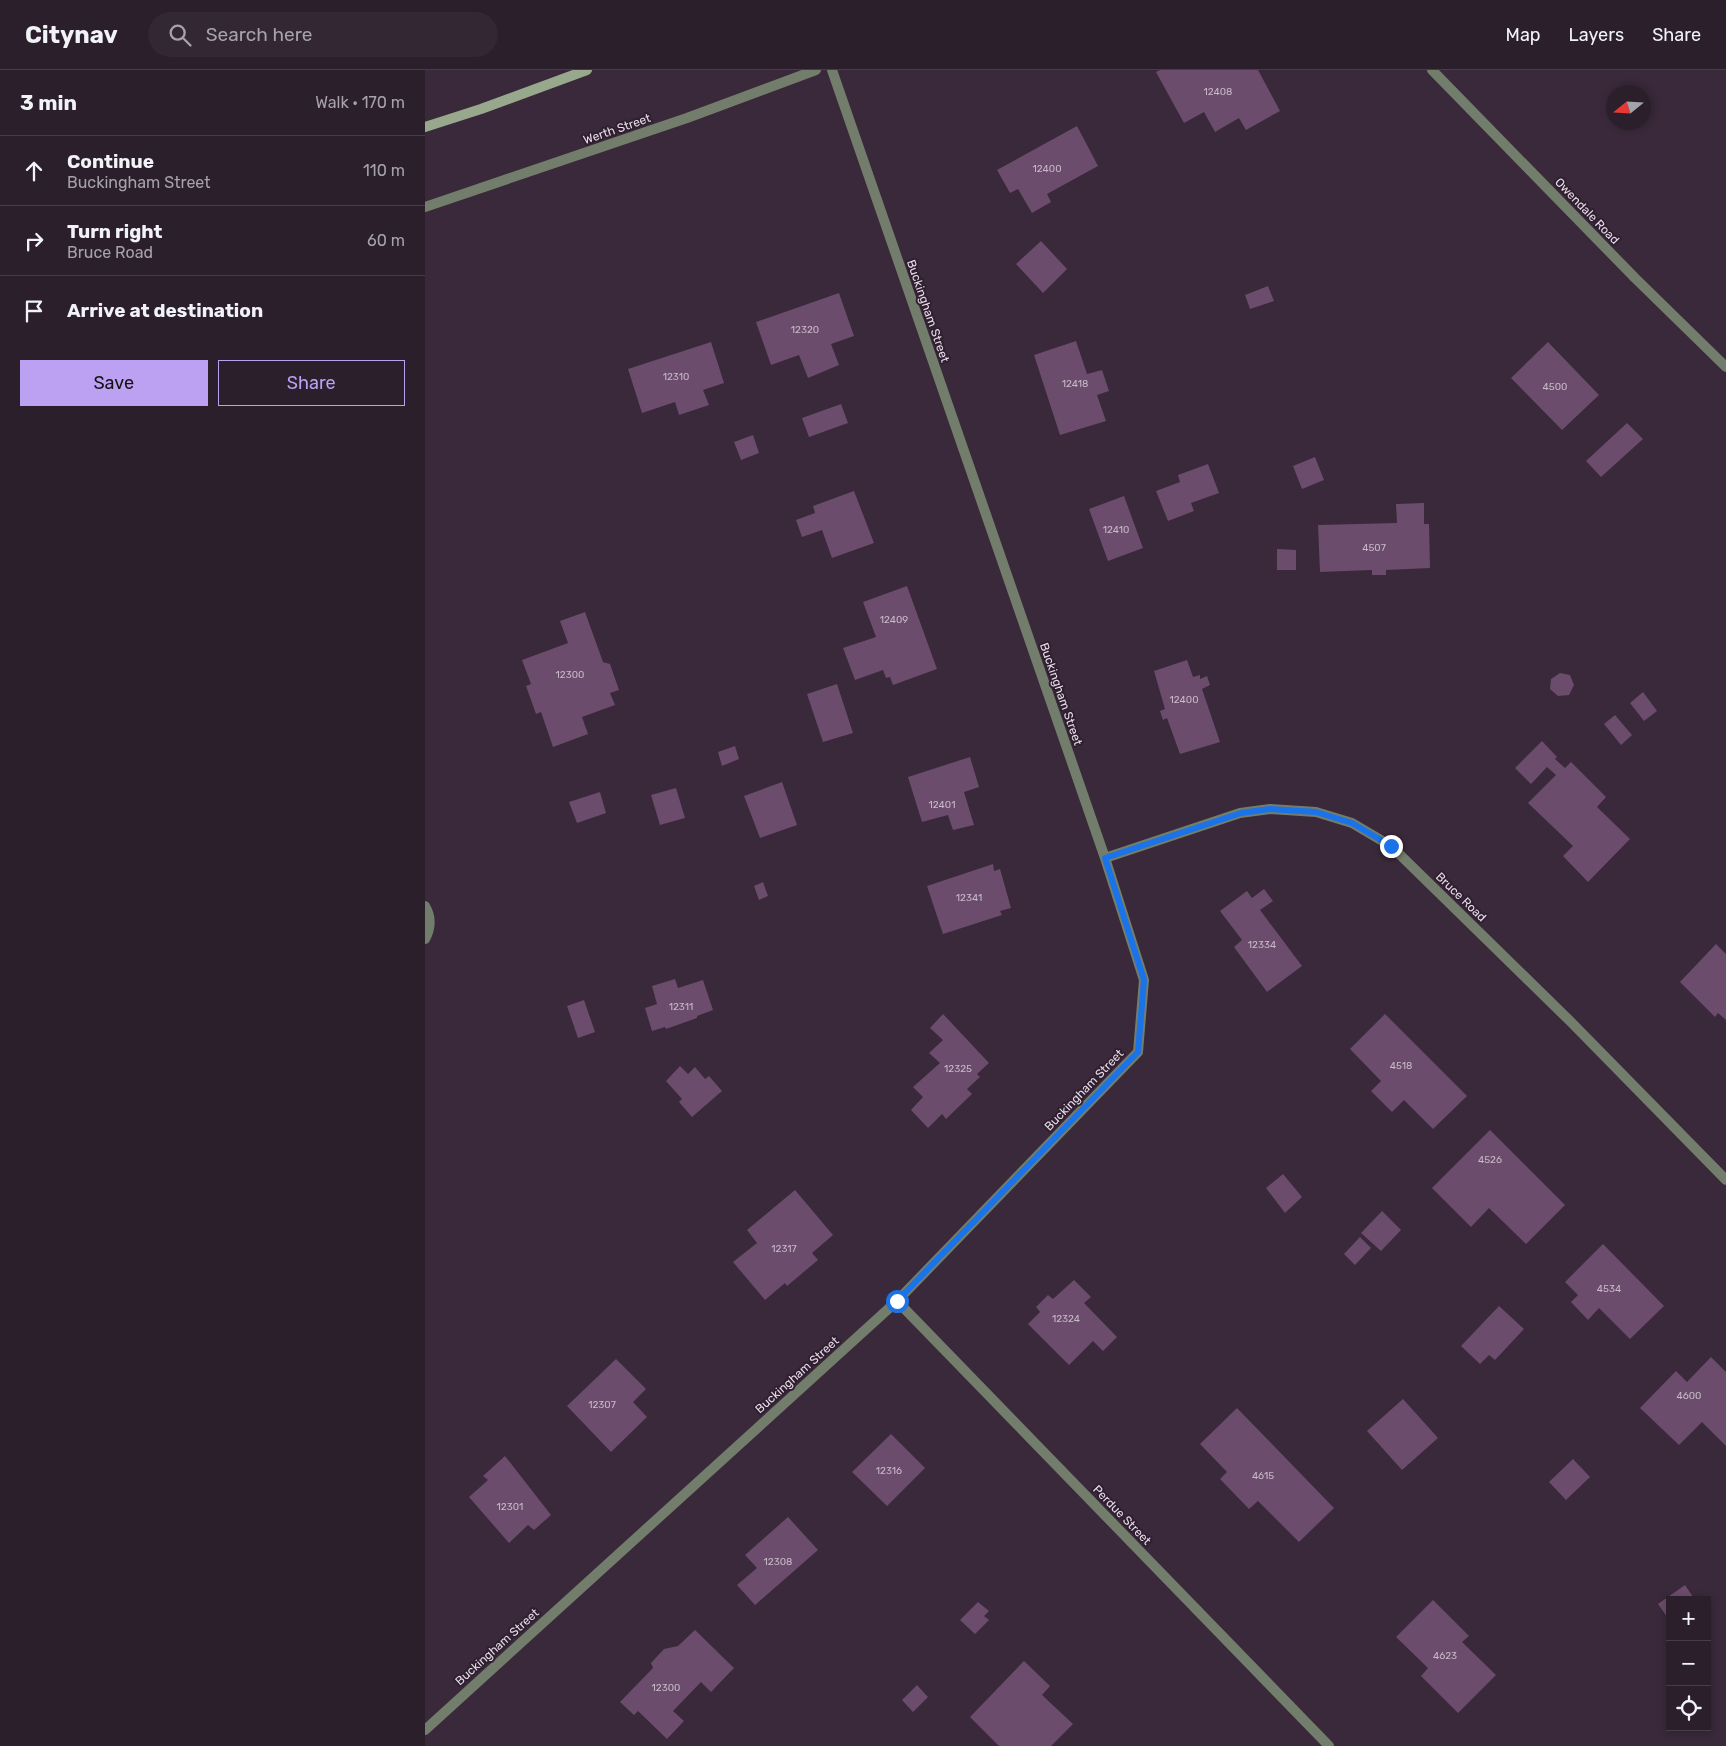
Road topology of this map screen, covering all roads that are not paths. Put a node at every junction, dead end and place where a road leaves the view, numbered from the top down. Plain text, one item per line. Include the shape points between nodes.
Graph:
1 (587, 70) edge
2 (816, 70) edge
3 (832, 70) edge
4 (1432, 70) edge
5 (425, 127) edge
6 (425, 207) edge
7 (1726, 367) edge
8 (1105, 858) junction
9 (425, 906) edge
10 (425, 940) edge
11 (1726, 1180) edge
12 (897, 1301) junction
13 (425, 1730) edge
14 (1329, 1746) edge

1 - 5 main road
2 - 6 street, Werth Street via 678,122
3 - 8 street, Buckingham Street
4 - 7 street, Owendale Road
8 - 11 street, Bruce Road via 1255,811 1316,812 1352,823 1391,846
8 - 12 street, Buckingham Street via 1144,980 1138,1052
9 - 10 street via 430,914 430,930
12 - 13 street, Buckingham Street
12 - 14 street, Perdue Street

